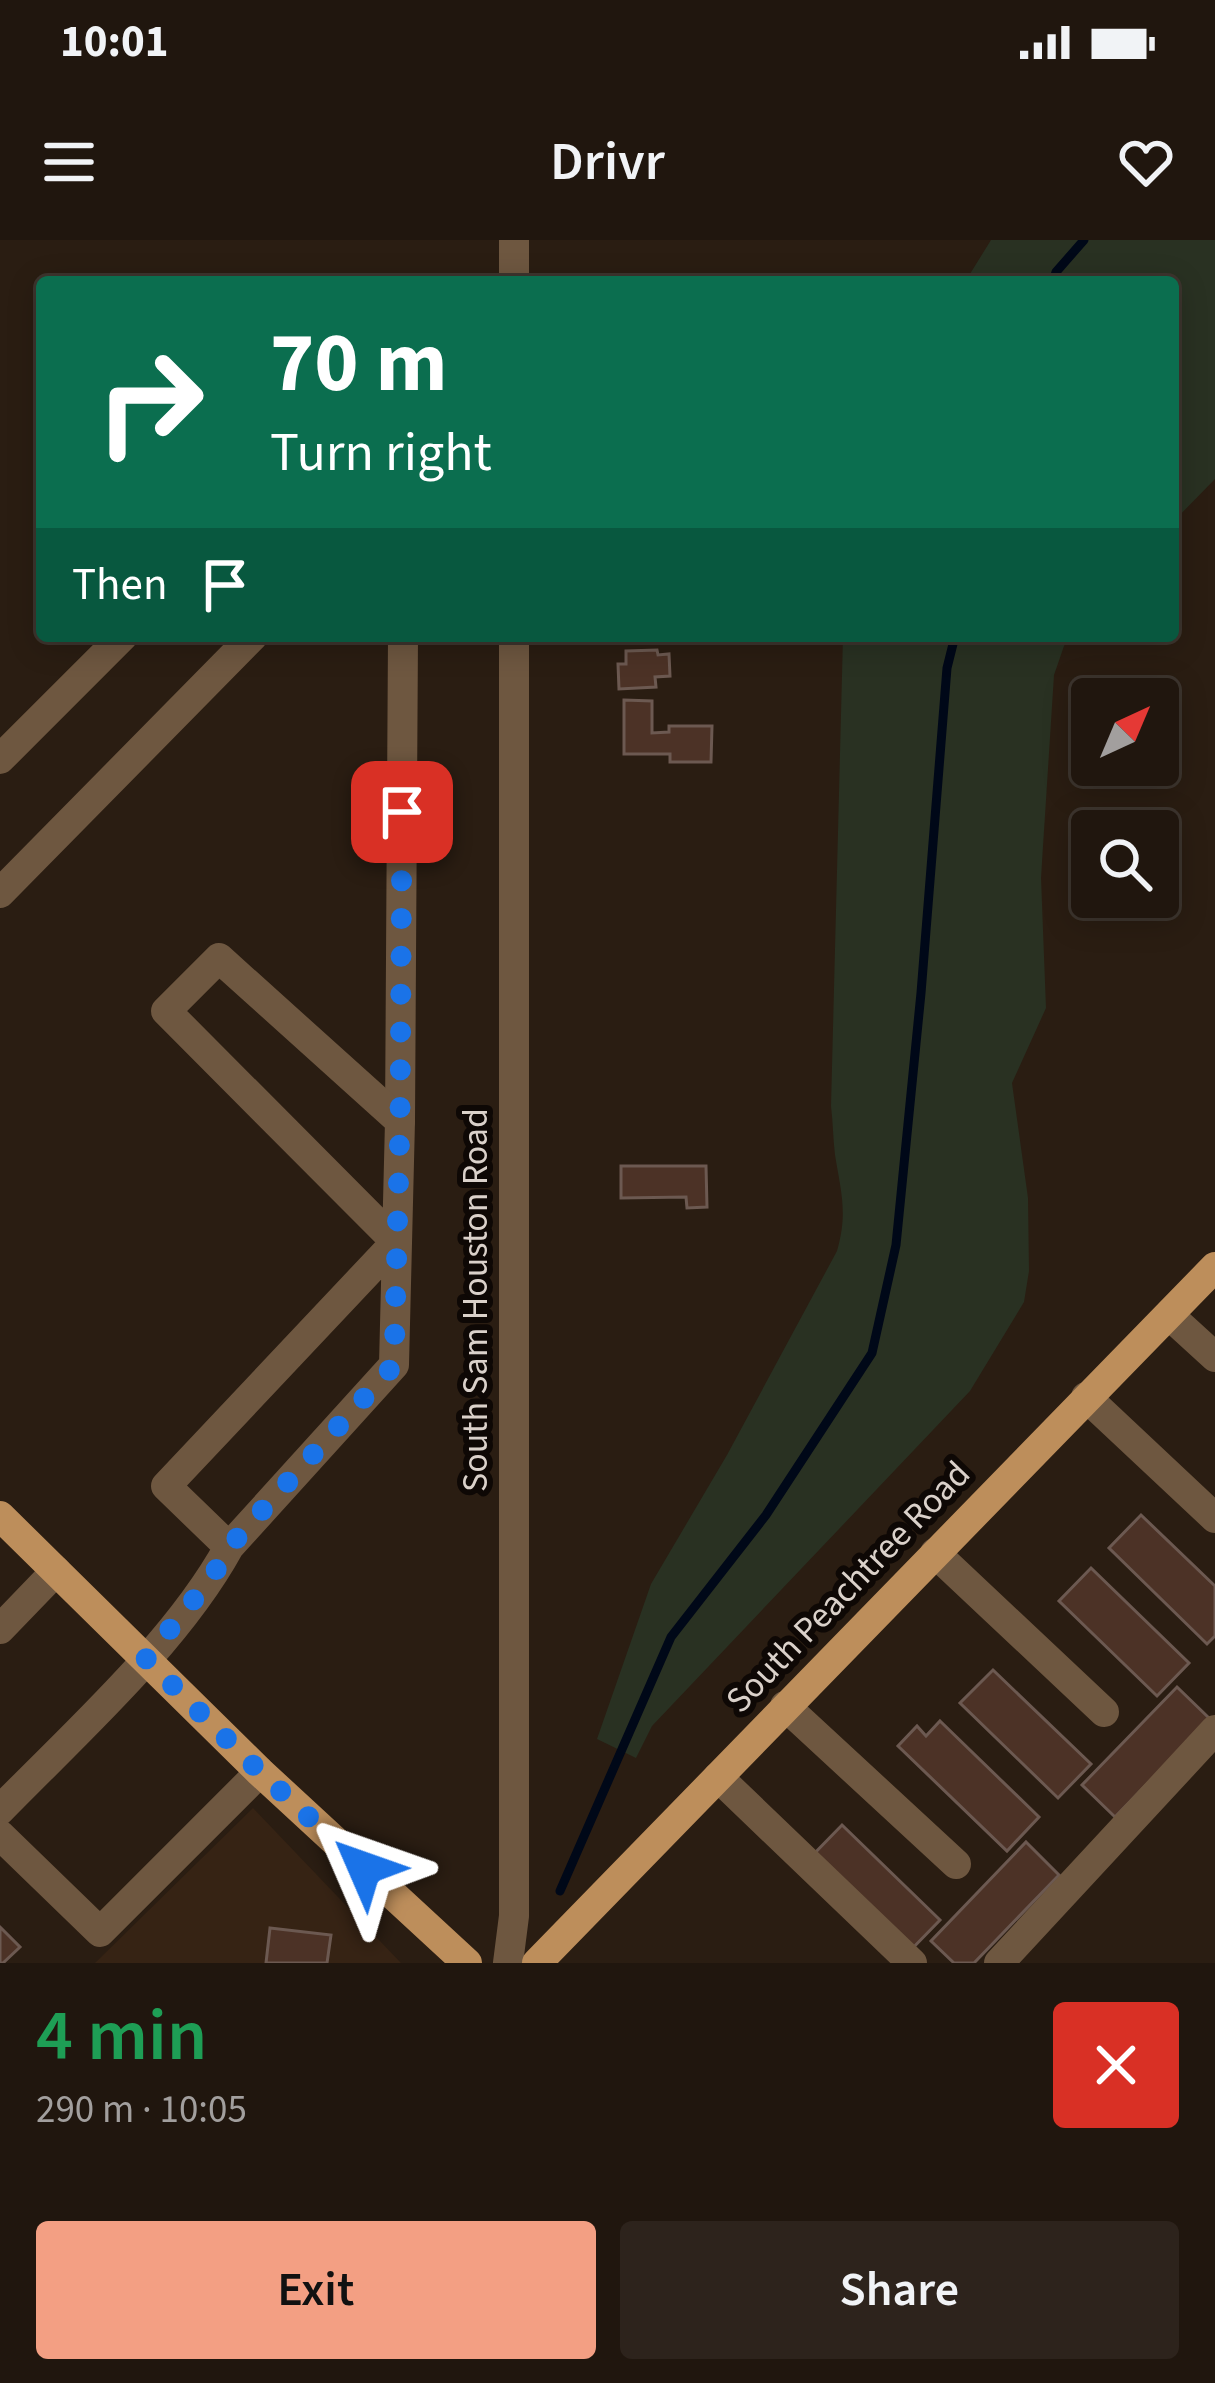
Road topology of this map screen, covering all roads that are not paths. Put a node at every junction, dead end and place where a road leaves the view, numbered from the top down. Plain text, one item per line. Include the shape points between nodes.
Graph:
1 (514, 240) edge
2 (514, 276) edge
3 (117, 642) edge
4 (247, 642) edge
5 (403, 642) edge
6 (514, 642) edge
7 (0, 760) edge
8 (0, 893) edge
9 (400, 1121) junction
10 (396, 1242) junction
11 (1215, 1267) edge
12 (1169, 1315) junction
13 (1215, 1357) edge
14 (1087, 1397) junction
15 (0, 1516) edge
16 (1215, 1518) edge
17 (229, 1547) junction
18 (935, 1553) junction
19 (56, 1571) junction
20 (0, 1629) edge
21 (146, 1659) junction
22 (785, 1706) junction
23 (1105, 1712) dead end
24 (1215, 1730) edge
25 (260, 1772) junction
26 (718, 1778) junction
27 (0, 1810) edge
28 (0, 1835) edge
29 (956, 1864) dead end
30 (467, 1963) edge
31 (508, 1963) edge
32 (537, 1963) edge
33 (912, 1963) edge
34 (999, 1963) edge

1 - 2 street
3 - 7 street
4 - 8 street
5 - 9 street
6 - 31 street, South Sam Houston Road
9 - 10 street
9 - 10 street via 219,958 166,1011
10 - 17 street via 394,1365
10 - 17 street via 166,1486
11 - 12 main road, South Peachtree Road
12 - 13 street
12 - 14 main road, South Peachtree Road
14 - 16 street
14 - 18 main road, South Peachtree Road
15 - 19 main road
17 - 21 street
18 - 22 main road, South Peachtree Road
18 - 23 street
19 - 20 street
19 - 21 main road
21 - 25 main road
21 - 27 street
22 - 26 main road, South Peachtree Road
22 - 29 street
24 - 34 street
25 - 28 street via 100,1932
25 - 30 main road
26 - 32 main road, South Peachtree Road
26 - 33 street

